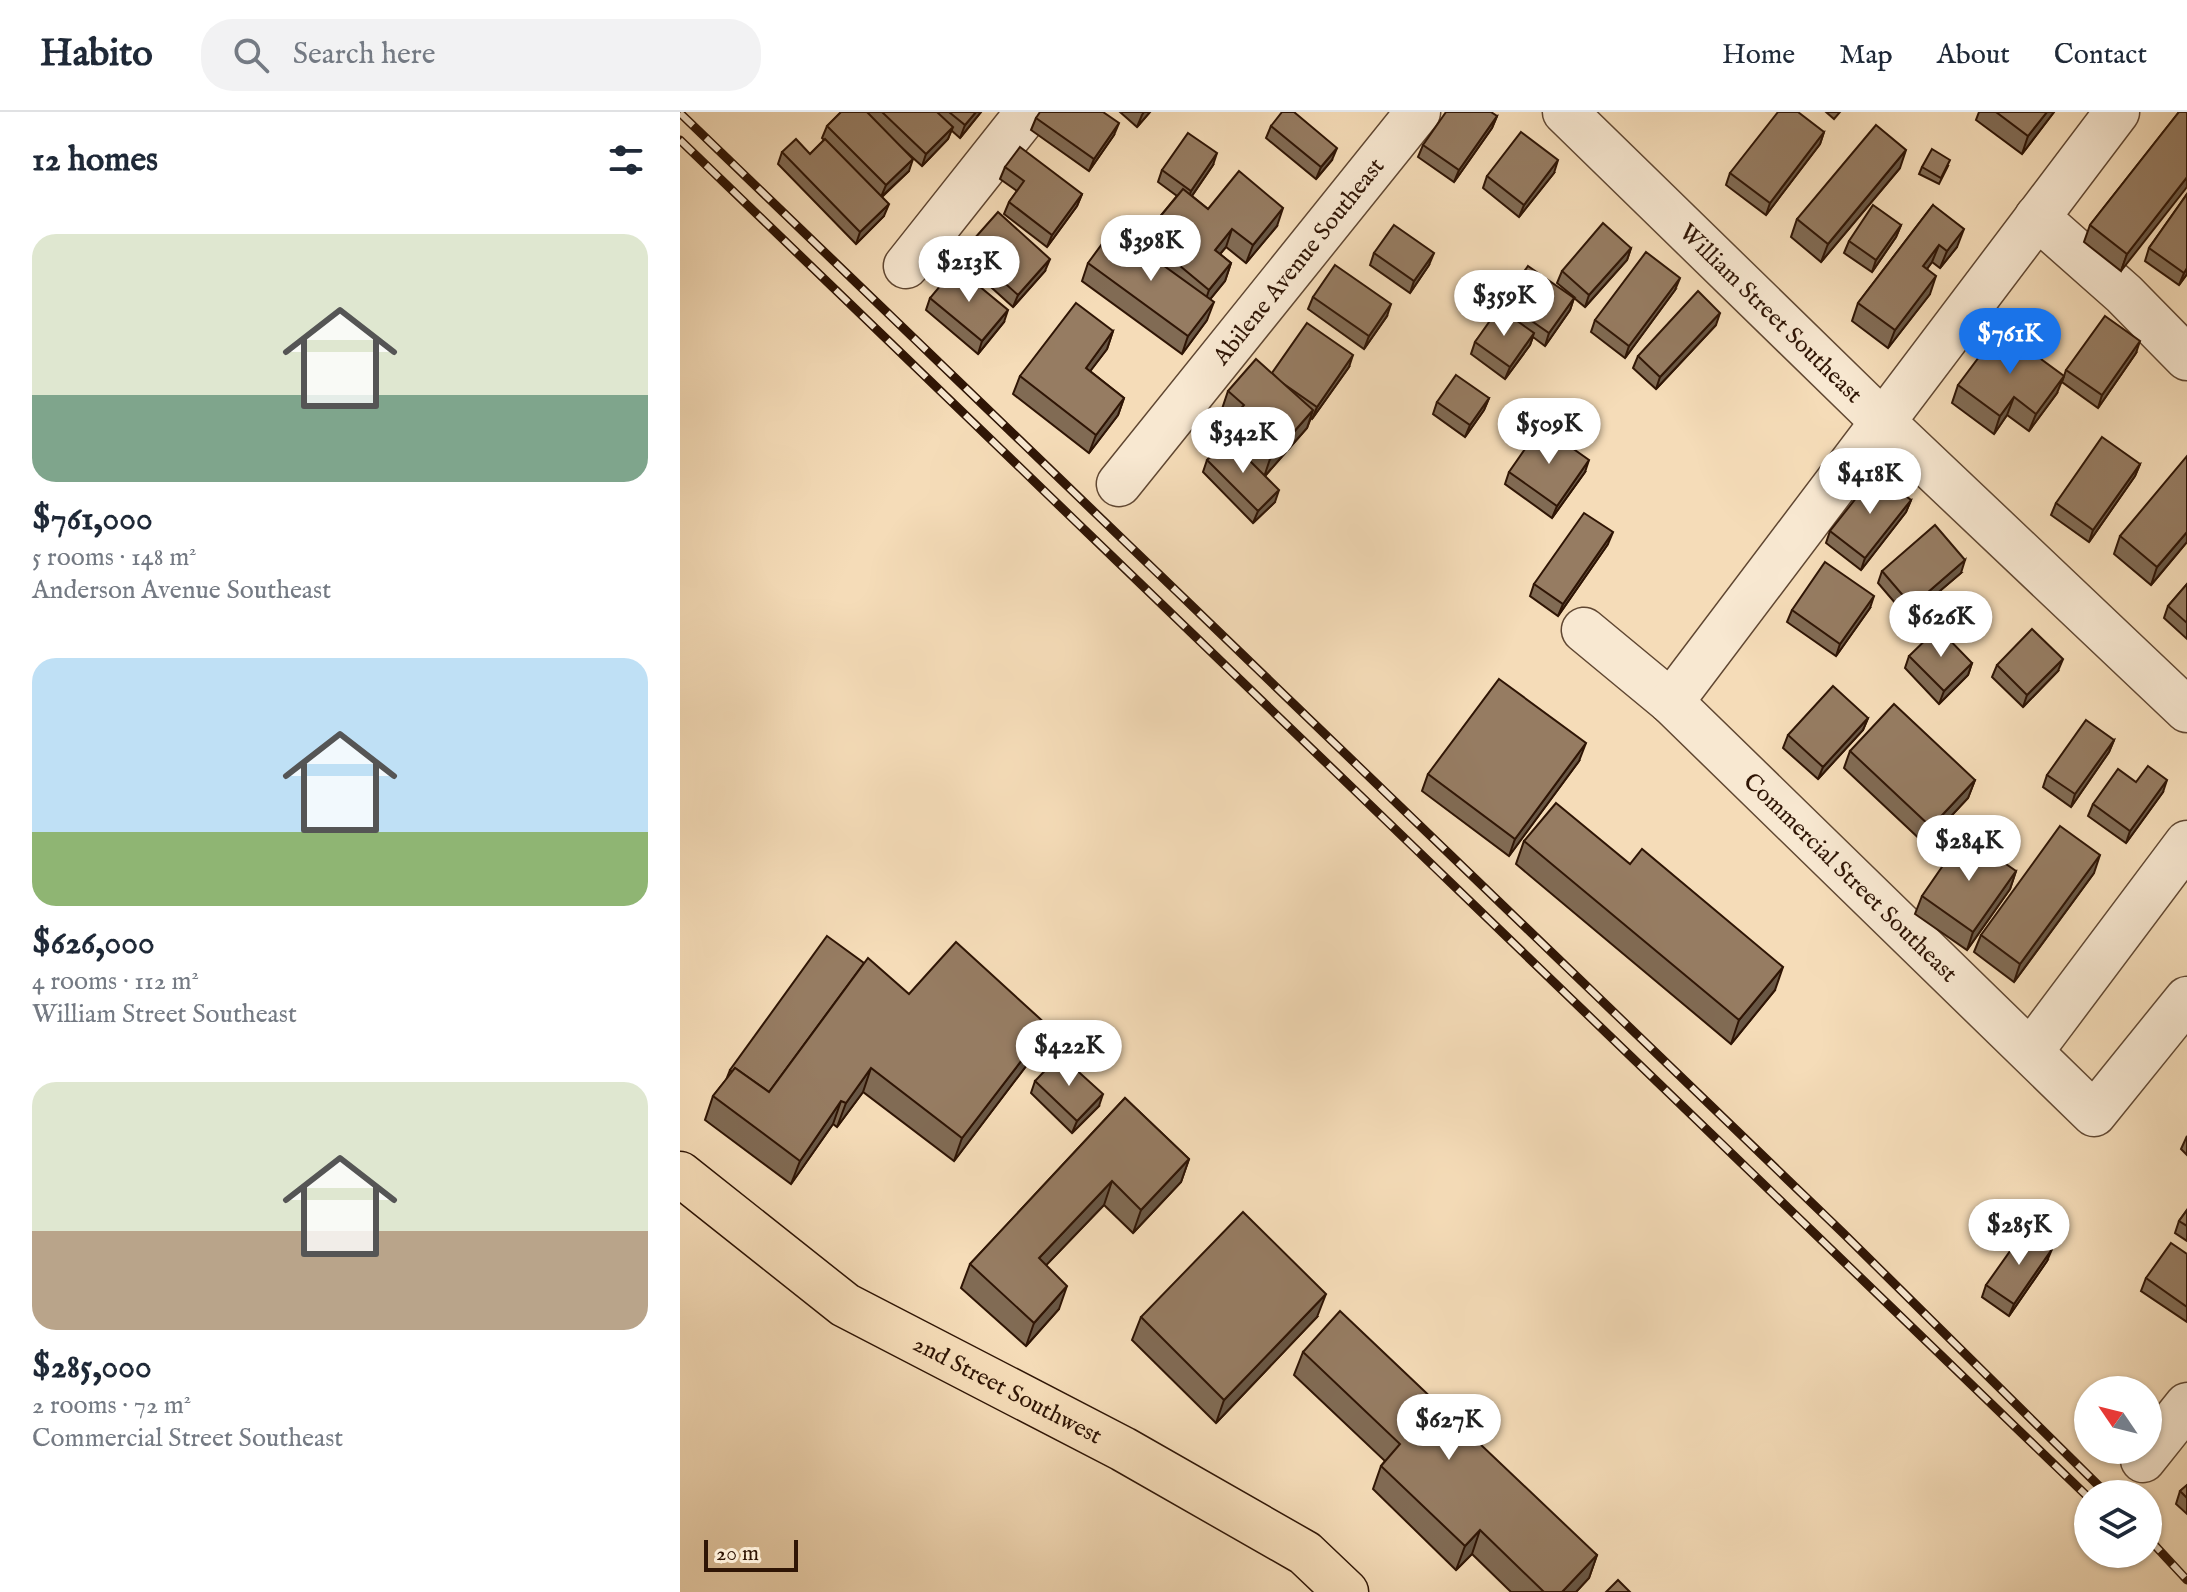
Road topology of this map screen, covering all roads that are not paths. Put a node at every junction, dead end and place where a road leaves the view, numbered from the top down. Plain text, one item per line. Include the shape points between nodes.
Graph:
1 (1028, 112) edge
2 (1418, 112) edge
3 (1565, 112) edge
4 (2117, 112) edge
5 (2037, 217) junction
6 (906, 266) dead end
7 (2187, 358) edge
8 (1882, 421) junction
9 (1119, 484) dead end
10 (1584, 630) dead end
11 (1671, 702) junction
12 (2187, 710) edge
13 (2187, 843) edge
14 (2187, 999) edge
15 (2031, 1051) junction
16 (680, 1174) edge
17 (2187, 1405) edge
18 (2162, 1436) edge
19 (1346, 1592) edge

1 - 6 street
2 - 9 street, Abilene Avenue Southeast
3 - 8 street, William Street Southeast
4 - 5 street
5 - 7 street
5 - 8 street
8 - 11 street
8 - 12 street, William Street Southeast
10 - 11 street, Commercial Street Southeast
11 - 15 street, Commercial Street Southeast
13 - 15 street
14 - 15 street, Commercial Street Southeast via 2094,1114
16 - 19 main road, 2nd Street Southwest via 845,1305 1123,1449 1305,1553
17 - 18 street

